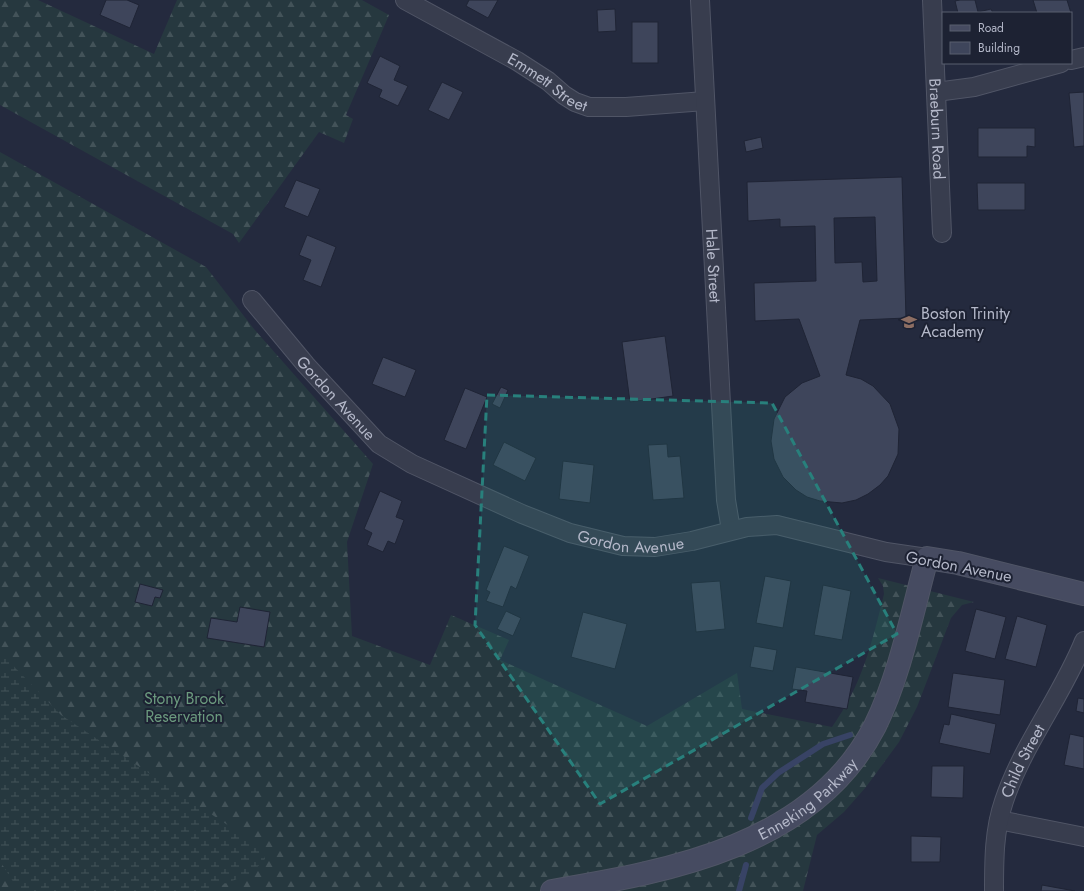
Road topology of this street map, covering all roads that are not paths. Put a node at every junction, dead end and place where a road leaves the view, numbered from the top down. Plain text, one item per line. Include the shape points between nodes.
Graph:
1 (405, 0) edge
2 (700, 0) edge
3 (932, 0) edge
4 (1084, 57) edge
5 (1072, 60) edge
6 (1057, 64) edge
7 (936, 92) junction
8 (705, 101) junction
9 (942, 233) dead end
10 (252, 300) dead end
11 (731, 530) junction
12 (926, 558) junction
13 (1084, 594) edge
14 (1084, 641) edge
15 (999, 820) junction
16 (1084, 837) edge
17 (552, 891) edge
18 (994, 891) edge

1 - 8 street, Emmett Street via 517,61 575,102 589,107 619,108
2 - 8 street, Hale Street
3 - 7 street, Braeburn Road
4 - 5 street
6 - 7 street via 974,87
7 - 9 street, Braeburn Road
8 - 11 street, Hale Street via 726,492
10 - 11 street, Gordon Avenue via 369,435 383,447 412,464 522,514 570,533 606,543 655,547 692,541
11 - 12 street, Gordon Avenue via 777,525 886,552
12 - 13 main road, Gordon Avenue via 958,563
12 - 17 main road, Enneking Parkway via 898,664 881,712 855,757 820,795 760,834 717,853 651,873
14 - 15 street, Child Street via 1017,769
15 - 16 street
15 - 18 street, Child Street via 994,849

